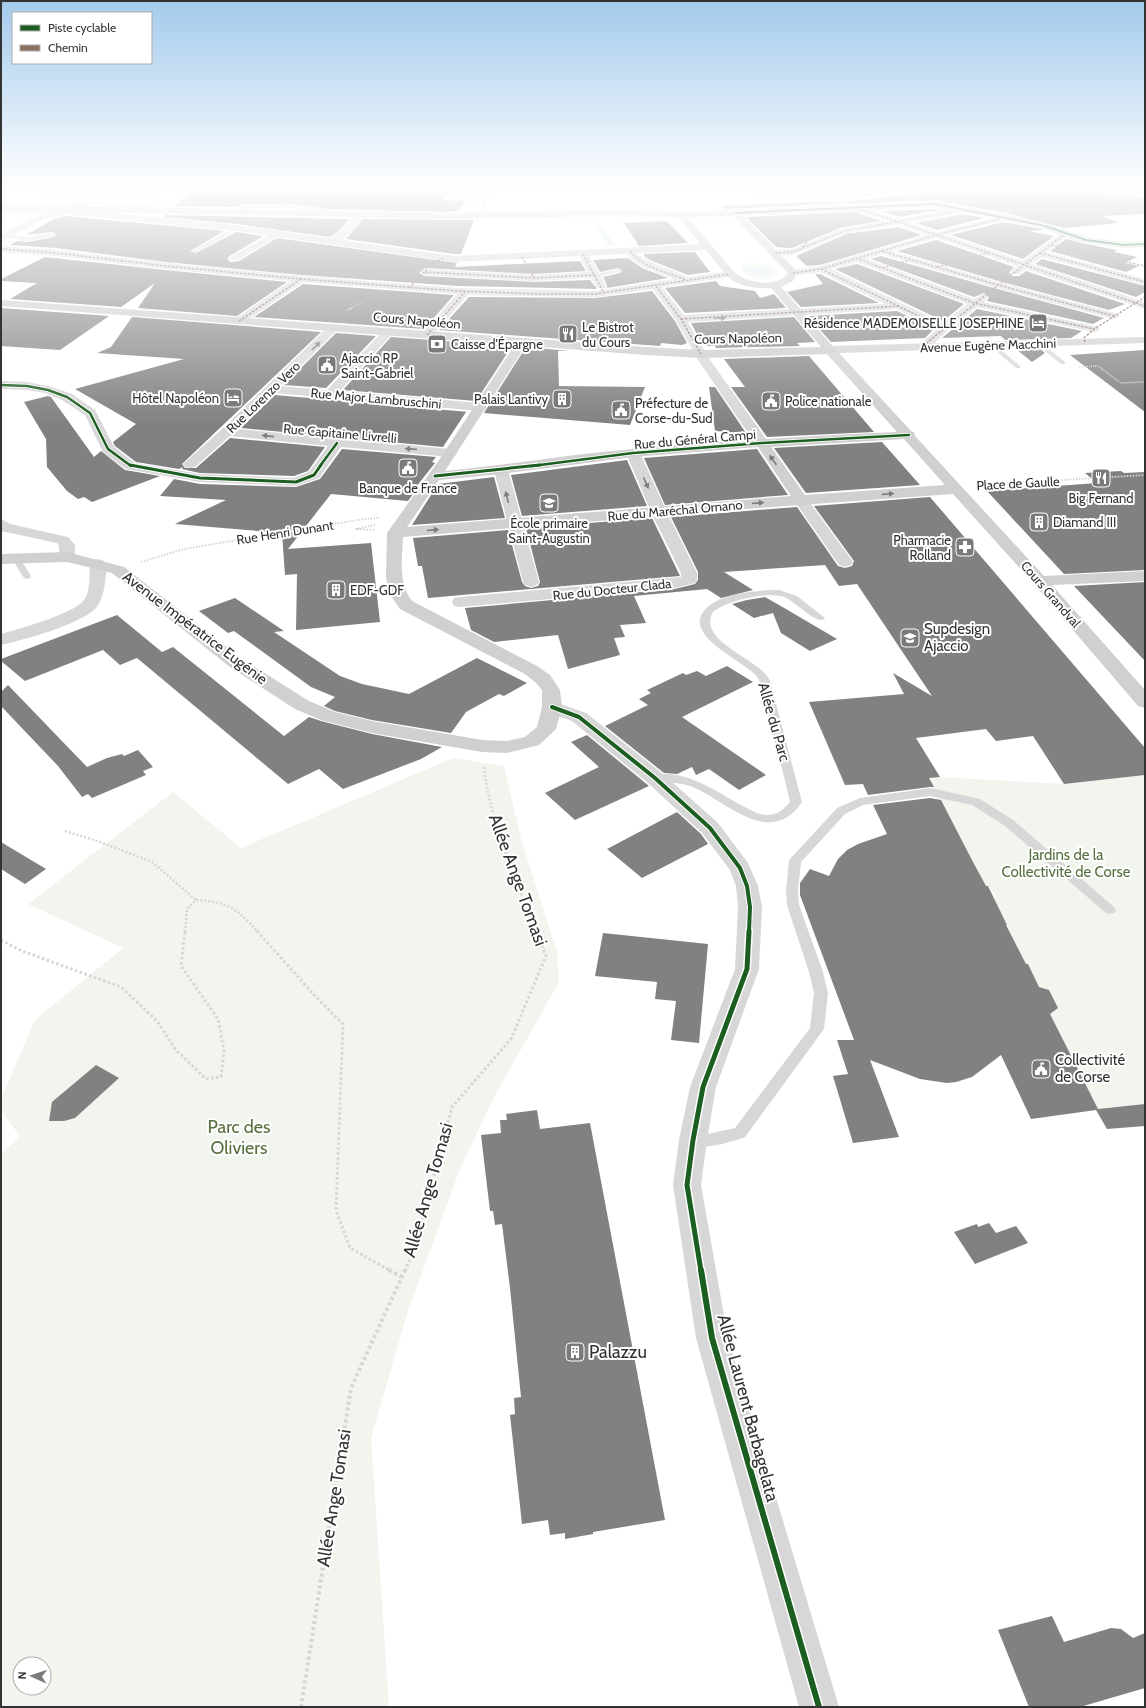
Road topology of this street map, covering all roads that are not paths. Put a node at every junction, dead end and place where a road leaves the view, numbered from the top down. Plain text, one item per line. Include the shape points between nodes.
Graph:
1 (161, 266) edge
2 (431, 266) edge
3 (527, 266) edge
4 (589, 266) edge
5 (650, 266) edge
6 (723, 266) edge
7 (786, 266) edge
8 (831, 266) edge
9 (876, 266) edge
10 (890, 266) edge
11 (932, 266) edge
12 (942, 266) edge
13 (1023, 266) edge
14 (1026, 266) edge
15 (1086, 266) edge
16 (937, 267) junction
17 (882, 268) junction
18 (820, 269) junction
19 (618, 271) dead end
20 (425, 272) junction
21 (793, 273) junction
22 (730, 274) junction
23 (595, 275) junction
24 (534, 278) junction
25 (301, 279) junction
26 (688, 280) junction
27 (1145, 282) edge
28 (774, 285) junction
29 (998, 285) junction
30 (656, 286) junction
31 (409, 288) junction
32 (465, 292) junction
33 (604, 293) junction
34 (1142, 302) edge
35 (1, 303) edge
36 (974, 303) junction
37 (900, 306) junction
38 (800, 313) junction
39 (1114, 316) junction
40 (681, 320) junction
41 (240, 321) junction
42 (334, 327) junction
43 (944, 328) junction
44 (1094, 329) junction
45 (389, 331) junction
46 (427, 335) junction
47 (1145, 340) edge
48 (522, 342) junction
49 (1085, 342) junction
50 (1038, 343) junction
51 (992, 345) junction
52 (924, 347) junction
53 (830, 350) junction
54 (701, 354) junction
55 (1063, 363) dead end
56 (1018, 367) dead end
57 (1, 385) edge
58 (271, 389) junction
59 (329, 395) junction
60 (480, 407) junction
61 (227, 432) junction
62 (909, 435) junction
63 (337, 443) junction
64 (762, 443) junction
65 (450, 453) junction
66 (633, 453) junction
67 (190, 464) dead end
68 (501, 470) junction
69 (435, 476) junction
70 (955, 489) junction
71 (800, 499) junction
72 (659, 512) junction
73 (514, 523) junction
74 (1, 524) edge
75 (388, 528) junction
76 (67, 558) junction
77 (9, 559) edge
78 (845, 562) dead end
79 (98, 564) junction
80 (27, 576) dead end
81 (1145, 576) edge
82 (1039, 581) junction
83 (533, 589) junction
84 (460, 602) dead end
85 (820, 618) dead end
86 (1, 640) edge
87 (1145, 702) edge
88 (552, 707) junction
89 (656, 778) junction
90 (1110, 910) dead end
91 (693, 1140) junction
92 (819, 1707) edge

1 - 25 street
2 - 20 street
3 - 24 street
4 - 23 street
5 - 26 street
6 - 22 main road
7 - 21 main road
8 - 18 street
9 - 17 street
10 - 17 street
11 - 16 street
12 - 16 street
13 - 29 street
14 - 34 street
15 - 27 street
16 - 29 street
17 - 36 street
18 - 21 street
18 - 37 street
19 - 23 lane
20 - 24 street
20 - 31 street
21 - 28 main road via 785,282
22 - 26 street
22 - 28 main road via 740,281
23 - 24 street
23 - 33 street
25 - 31 street
25 - 41 street
26 - 30 street
28 - 38 main road
29 - 36 street
29 - 39 street
30 - 33 street
30 - 40 street
31 - 32 street
32 - 33 street via 574,295
32 - 46 street
34 - 39 street
35 - 41 main road, Cours Napoléon
36 - 43 street
36 - 44 street
37 - 38 street
37 - 43 street
40 -> 38 street
38 - 53 main road
39 - 44 street
40 - 54 street
41 - 42 main road, Cours Napoléon
42 - 45 main road, Cours Napoléon
58 -> 42 street, Rue Lorenzo Vero
43 - 52 street
44 - 49 street via 1084,338
45 - 46 main road, Cours Napoléon
45 - 59 street
46 - 48 main road, Cours Napoléon
47 - 49 main road, Avenue Eugène Macchini
48 - 54 main road, Cours Napoléon
48 - 60 main road
49 - 50 main road, Avenue Eugène Macchini
50 - 51 main road, Avenue Eugène Macchini
50 - 55 lane
51 - 52 main road, Avenue Eugène Macchini
51 - 56 lane
52 - 53 main road, Avenue Eugène Macchini
53 - 54 main road, Cours Napoléon
53 - 62 main road, Cours Grandval
54 - 64 street
57 - 63 street via 27,386 67,397 90,412 108,449 131,466 168,473 200,478 296,482 314,475
58 - 59 street, Rue Major Lambruschini
58 - 61 street, Rue Lorenzo Vero
59 - 60 street, Rue Major Lambruschini
60 - 65 main road
63 -> 61 street, Rue Capitaine Livrelli
61 - 67 street, Rue Lorenzo Vero
62 - 64 main road, Rue du Général Campi
62 - 70 main road, Cours Grandval
65 -> 63 street, Rue Capitaine Livrelli
64 - 66 main road, Rue du Général Campi
71 -> 64 main road
65 - 69 main road
66 - 68 main road, Rue du Général Campi
66 -> 72 street
68 - 69 main road, Rue du Général Campi
73 -> 68 street
69 - 75 main road
71 -> 70 main road, Rue du Maréchal Ornano
70 - 82 main road, Cours Grandval
72 -> 71 main road, Rue du Maréchal Ornano
71 - 78 street
72 - 73 main road, Rue du Maréchal Ornano
72 - 83 street, Rue du Docteur Clada via 689,574 689,580 675,583
75 -> 73 main road, Rue du Maréchal Ornano
73 - 83 street
74 - 76 street via 62,540 67,545
75 - 88 main road, Avenue Impératrice Eugénie via 397,593 406,605 537,674 551,690
76 - 77 main road, Avenue Impératrice Eugénie
76 - 79 main road, Avenue Impératrice Eugénie
77 - 80 lane
79 - 86 street via 96,592 90,604 77,613
79 - 88 main road, Avenue Impératrice Eugénie via 118,570 236,663 302,705 328,716 372,727 482,746 508,747 532,741 546,729
81 - 82 main road
82 - 87 main road, Cours Grandval
83 - 84 street, Rue du Docteur Clada
85 - 89 lane, Allée du Parc via 793,596 782,592 727,600 714,606 706,615 707,632 714,640 762,676 796,802 787,813 770,819 754,817 697,785 678,779
88 - 89 street, Allée Laurent Barbagelata via 579,717
89 - 91 street, Allée Laurent Barbagelata via 710,828 732,856 747,886 750,907 747,969 703,1087
90 - 91 lane via 1009,823 976,802 930,792 860,802 841,811 795,861 792,891 794,905 821,993 817,1029 740,1133 708,1140
91 - 92 street, Allée Laurent Barbagelata via 687,1185 712,1338

